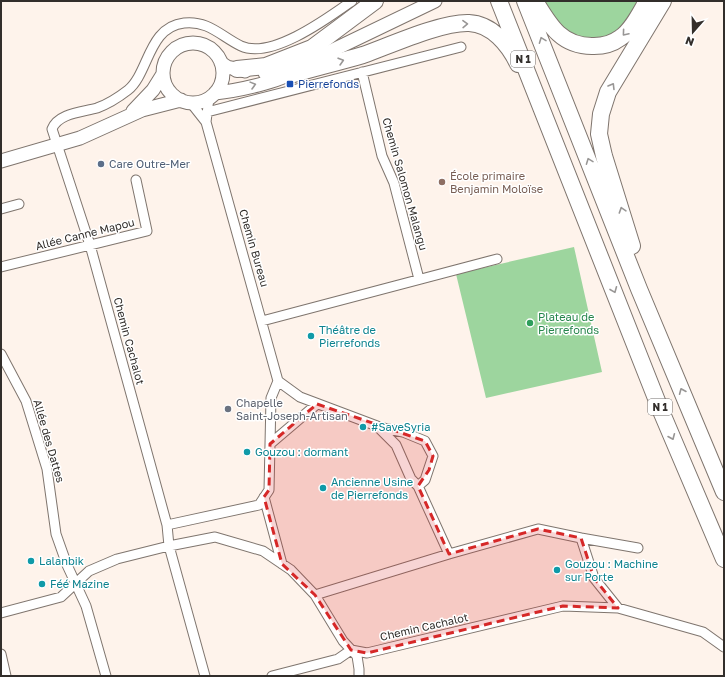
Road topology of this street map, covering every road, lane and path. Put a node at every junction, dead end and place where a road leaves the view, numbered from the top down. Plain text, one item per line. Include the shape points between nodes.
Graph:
1 (352, 1) edge
2 (375, 1) edge
3 (435, 1) edge
4 (500, 1) edge
5 (525, 1) edge
6 (535, 1) edge
7 (647, 1) edge
8 (663, 1) edge
9 (461, 47) dead end
10 (221, 63) junction
11 (304, 64) junction
12 (237, 69) junction
13 (362, 72) junction
14 (163, 74) junction
15 (290, 75) junction
16 (212, 96) junction
17 (186, 102) junction
18 (207, 112) junction
19 (127, 116) junction
20 (545, 118) junction
21 (206, 122) junction
22 (57, 145) junction
23 (1, 161) edge
24 (136, 180) dead end
25 (18, 204) dead end
26 (1, 209) edge
27 (90, 244) junction
28 (497, 259) dead end
29 (1, 267) edge
30 (419, 279) junction
31 (640, 289) junction
32 (262, 321) junction
33 (1, 354) edge
34 (278, 382) junction
35 (317, 404) junction
36 (377, 426) junction
37 (270, 444) junction
38 (418, 486) junction
39 (724, 492) edge
40 (264, 497) junction
41 (167, 525) junction
42 (582, 538) junction
43 (168, 546) junction
44 (638, 548) dead end
45 (448, 554) junction
46 (724, 559) edge
47 (282, 564) junction
48 (75, 584) junction
49 (315, 596) junction
50 (618, 608) junction
51 (1, 613) edge
52 (724, 647) edge
53 (351, 650) junction
54 (1, 654) edge
55 (6, 676) edge
56 (106, 676) edge
57 (205, 676) edge
58 (272, 676) edge
59 (358, 676) edge

1 - 22 street, Chemin Cachalot via 326,20 267,49 255,50 242,46 209,26 183,22 158,38 148,53 137,80 129,89 97,108 74,113 54,124 52,129
2 - 12 highway via 312,48 266,66
3 - 11 main road
4 - 20 highway, N 1
31 -> 5 highway, N 1
7 -> 6 highway via 620,38 606,46 586,46 565,40 552,28
31 -> 8 highway via 631,239 599,134 601,114 608,92
9 - 13 street
10 - 12 main road
10 - 14 main road via 208,47 187,44 177,47 170,54 164,63
10 - 16 main road via 221,84
11 - 12 main road via 260,74
11 - 15 main road
13 - 18 street
13 - 30 street, Chemin Salomon Malangu via 382,156 394,184
14 - 17 main road via 165,85 172,94
14 - 19 main road via 140,105
16 -> 15 main road
15 -> 20 highway via 362,55 443,28 470,23 486,27 500,37 514,56
16 - 17 main road via 200,102
16 - 18 street, Chemin Bureau
17 - 19 main road via 142,110
17 - 21 street, Chemin Bureau
18 - 21 street, Chemin Bureau
19 - 22 main road via 88,135
20 -> 46 highway, N 1 via 661,411
21 - 32 street, Chemin Bureau
22 - 23 main road
22 - 27 street, Chemin Cachalot
24 - 27 street, Allée Canne Mapou via 147,231
25 - 26 street
27 - 29 street, Allée Canne Mapou
27 - 41 street, Chemin Cachalot
28 - 30 street
30 - 32 street
39 -> 31 highway, N 1
32 - 34 street, Chemin Bureau
33 - 48 street, Allée des Dattes via 26,401 47,469 56,534
34 - 35 street via 300,397
34 - 37 street via 271,398
35 - 36 street
35 - 37 street
36 - 38 street via 396,445 411,479
36 - 38 street via 403,432 425,441 433,456 425,480
37 - 40 street via 269,490
38 - 45 street
40 - 41 street via 259,505
40 - 47 street
41 - 43 street, Chemin Cachalot
42 - 44 street
42 - 45 street via 538,530
42 - 50 street via 594,578
43 - 47 street via 215,537 264,551
43 - 48 street via 117,559 89,571
43 - 57 street, Chemin Cachalot
45 - 49 street
47 - 49 street
48 - 51 street via 61,597
48 - 56 street, Allée des Dattes via 86,606
49 - 53 street
50 - 52 street, Chemin Cachalot via 703,632
50 - 53 street, Chemin Cachalot via 563,606 367,653
53 - 58 street via 338,659
53 - 59 street via 357,656
54 - 55 street

